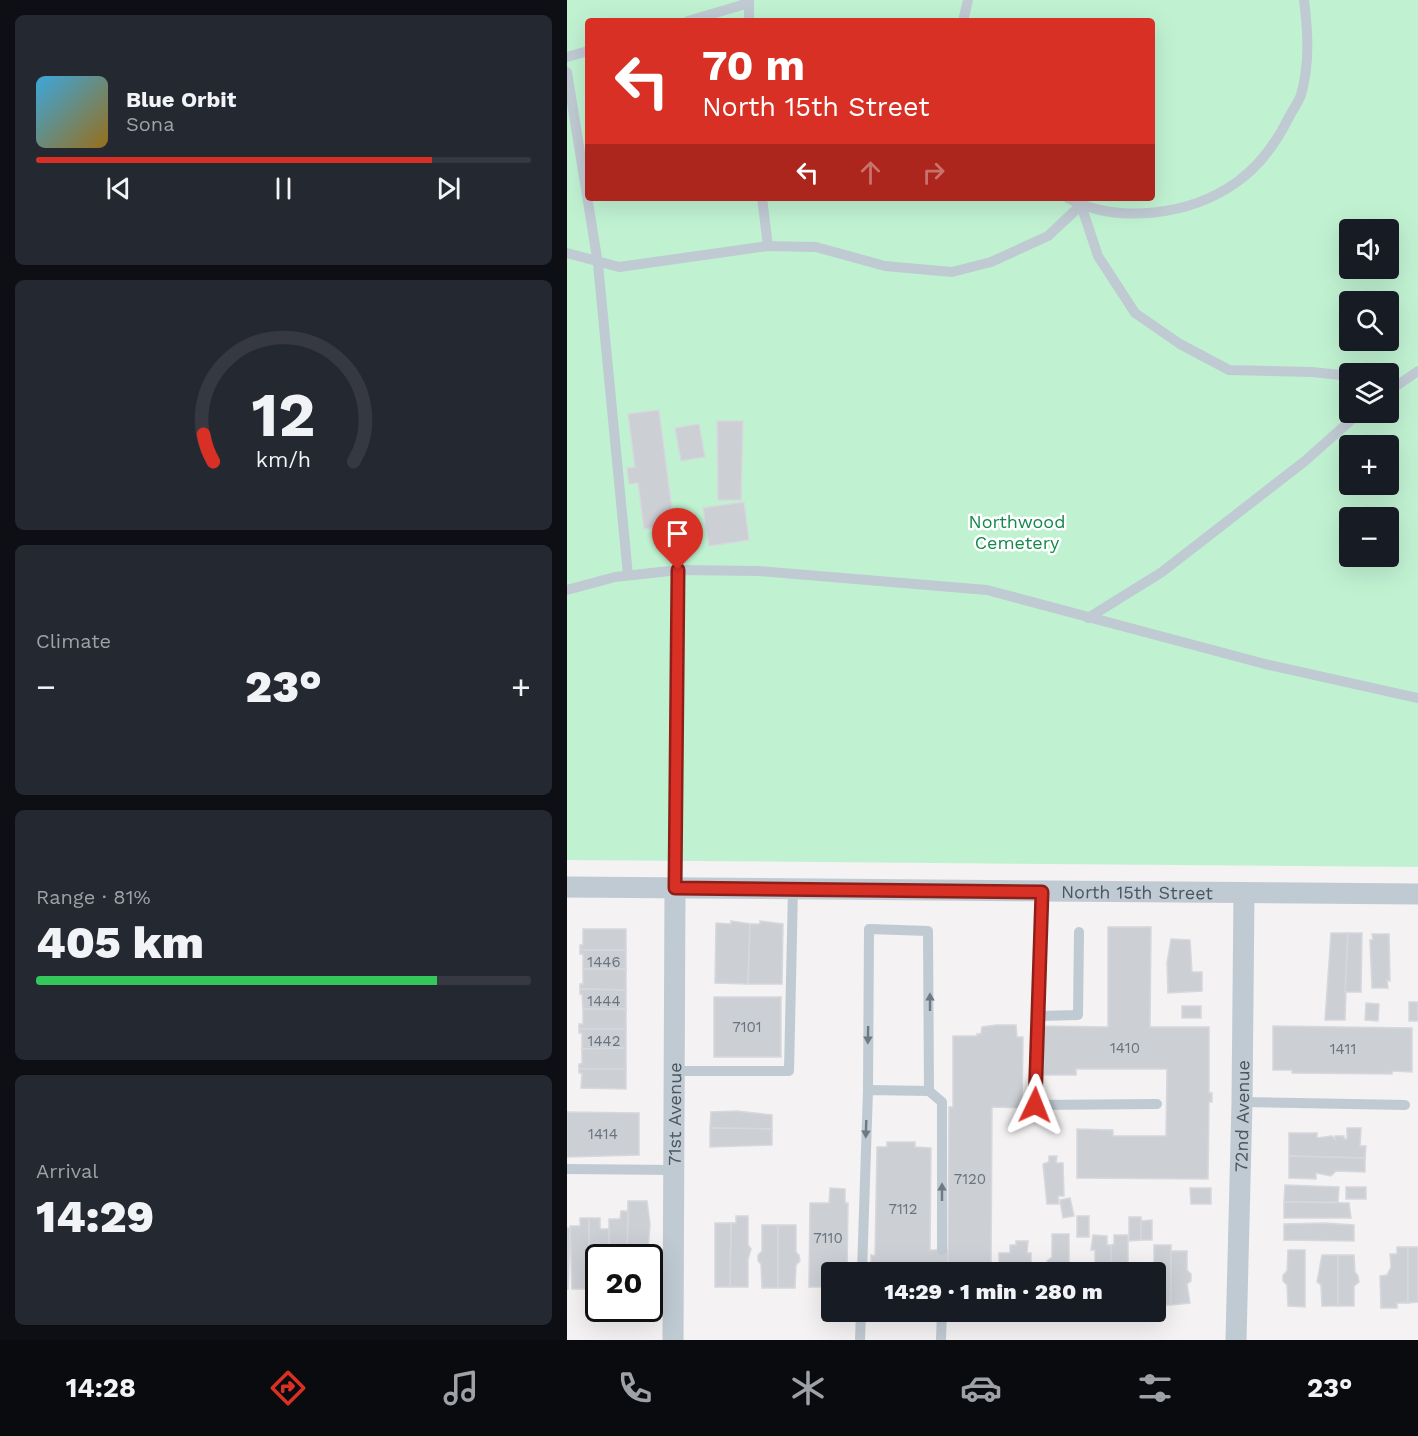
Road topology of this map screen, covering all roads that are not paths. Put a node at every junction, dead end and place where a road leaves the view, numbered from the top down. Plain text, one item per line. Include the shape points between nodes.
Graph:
1 (968, 0) edge
2 (1304, 0) edge
3 (749, 1) edge
4 (697, 18) edge
5 (749, 18) edge
6 (964, 18) edge
7 (585, 52) edge
8 (567, 57) edge
9 (567, 72) edge
10 (585, 183) edge
11 (588, 201) edge
12 (762, 201) edge
13 (1074, 201) edge
14 (1081, 205) junction
15 (768, 246) junction
16 (567, 253) edge
17 (598, 264) junction
18 (1418, 371) edge
19 (1339, 375) edge
20 (1399, 384) edge
21 (1347, 423) edge
22 (678, 570) junction
23 (628, 575) junction
24 (567, 590) edge
25 (1088, 618) junction
26 (1418, 698) edge
27 (567, 887) edge
28 (675, 888) junction
29 (793, 889) junction
30 (1042, 892) junction
31 (1244, 892) junction
32 (1418, 894) edge
33 (1079, 932) dead end
34 (1038, 1016) junction
35 (674, 1071) junction
36 (868, 1090) junction
37 (929, 1091) junction
38 (1242, 1102) junction
39 (1157, 1104) dead end
40 (1405, 1106) dead end
41 (567, 1169) edge
42 (674, 1170) junction
43 (942, 1250) dead end
44 (862, 1262) edge
45 (861, 1322) edge
46 (942, 1322) edge
47 (673, 1340) edge
48 (860, 1340) edge
49 (941, 1340) edge
50 (1236, 1340) edge

1 - 6 lane
2 - 14 lane via 1310,42 1301,96 1275,144 1237,182 1188,206 1156,211 1134,214
3 - 4 lane
3 - 5 lane
7 - 8 lane
9 - 10 lane
11 - 17 lane
12 - 15 lane
13 - 14 lane
14 - 15 lane via 1048,236 991,262 952,272 885,266 816,247
14 - 19 lane via 1098,256 1135,313 1180,344 1229,370
15 - 17 lane via 619,267
16 - 17 lane
17 - 23 lane
18 - 20 lane
21 - 25 lane via 1162,572
22 - 23 lane
22 - 25 lane via 758,571 987,590
22 - 28 lane
23 - 24 lane
25 - 26 lane via 1265,664
27 - 28 street, North 15th Street
28 - 29 street, North 15th Street
28 - 35 street, 71st Avenue
29 - 30 street, North 15th Street
29 - 35 lane via 789,1071
30 - 31 street, North 15th Street
30 - 34 lane
31 - 32 street, North 15th Street
31 - 38 street, 72nd Avenue
33 - 34 lane via 1078,1015
34 - 39 lane via 1035,1105
35 - 42 street, 71st Avenue
36 - 37 lane
37 -> 36 lane via 928,930 869,929
36 -> 44 lane
43 -> 37 lane via 942,1102
38 - 40 lane
38 - 50 street, 72nd Avenue
41 - 42 lane
42 - 47 street, 71st Avenue
45 - 48 lane
46 - 49 lane

